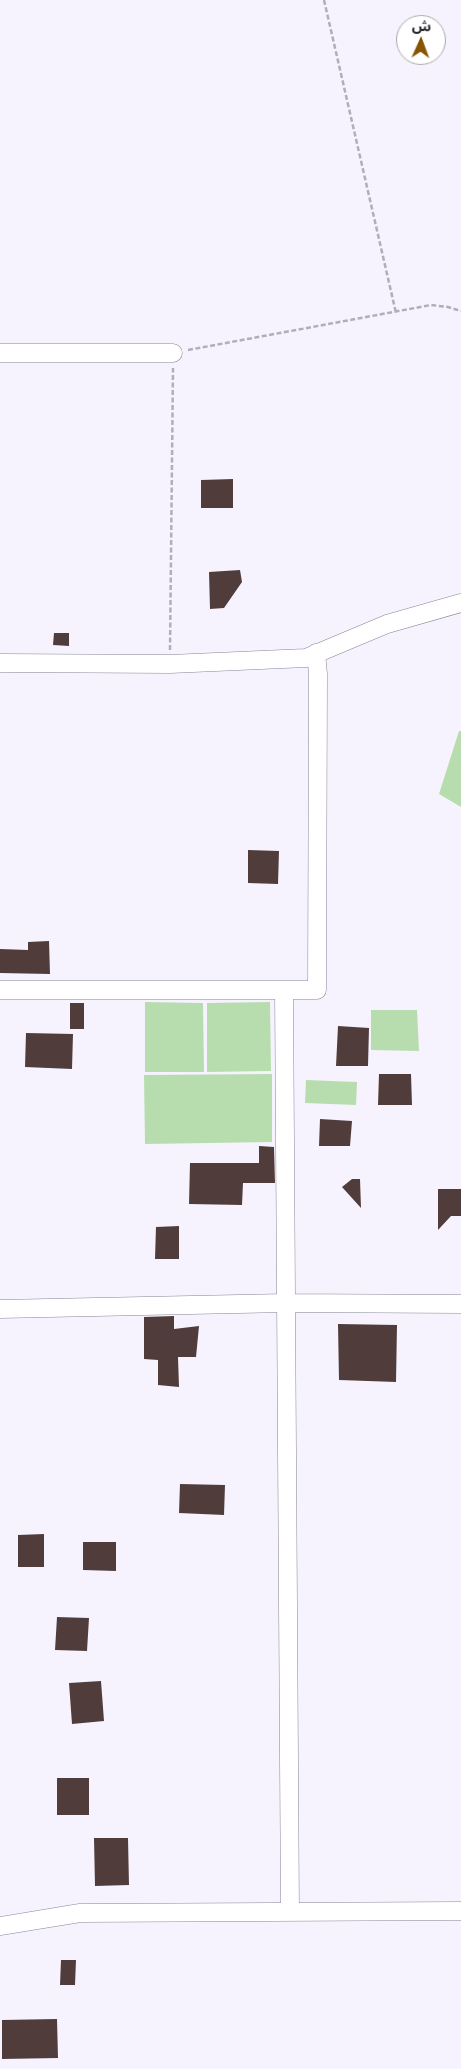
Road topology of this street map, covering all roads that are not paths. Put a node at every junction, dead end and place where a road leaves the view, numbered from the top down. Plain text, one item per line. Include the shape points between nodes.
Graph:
1 (173, 353) road end
2 (0, 354) edge
3 (461, 603) edge
4 (316, 653) junction
5 (0, 663) edge
6 (0, 990) edge
7 (284, 990) junction
8 (286, 1304) junction
9 (461, 1304) edge
10 (0, 1309) edge
11 (461, 1911) edge
12 (290, 1912) junction
13 (0, 1926) edge

1 - 2 street
3 - 4 street via 387,624
4 - 5 street via 306,658 170,664
4 - 7 street via 316,990
6 - 7 street
7 - 8 street
8 - 9 street
8 - 10 street
8 - 12 street
11 - 12 street
12 - 13 street via 80,1913

